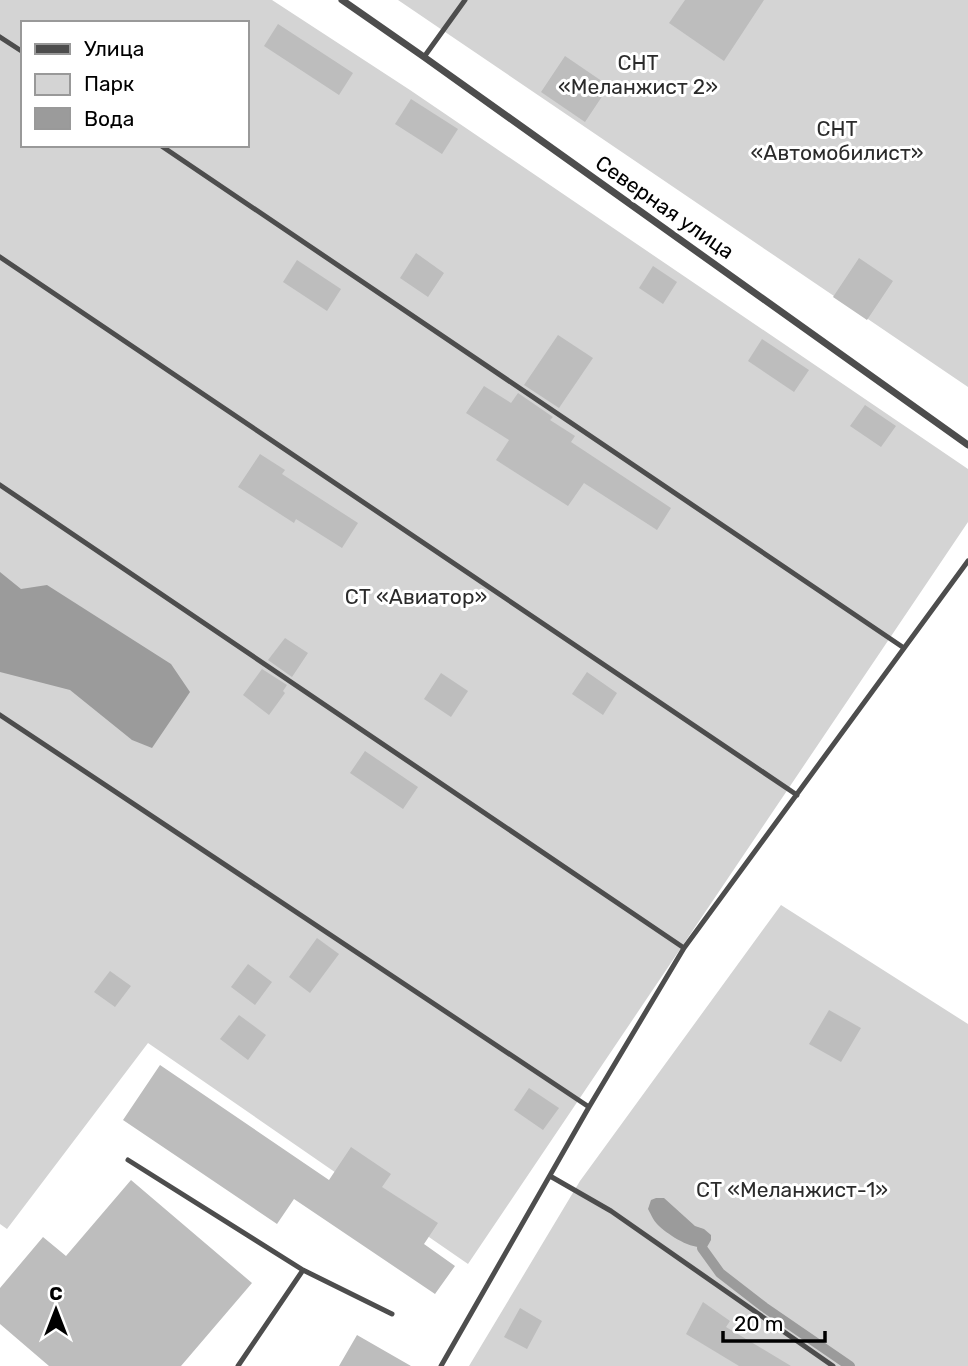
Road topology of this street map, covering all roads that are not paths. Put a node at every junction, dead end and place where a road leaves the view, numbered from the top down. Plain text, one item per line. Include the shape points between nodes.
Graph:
1 (342, 0) edge
2 (465, 0) edge
3 (0, 37) edge
4 (21, 51) edge
5 (424, 57) junction
6 (163, 147) edge
7 (0, 257) edge
8 (968, 444) edge
9 (0, 485) edge
10 (968, 561) edge
11 (904, 648) junction
12 (0, 715) edge
13 (797, 794) junction
14 (684, 948) junction
15 (589, 1107) junction
16 (128, 1160) dead end
17 (550, 1176) junction
18 (303, 1270) junction
19 (392, 1314) dead end
20 (237, 1366) edge
21 (442, 1366) edge
22 (833, 1366) edge

1 - 5 street, Северная улица
2 - 5 lane
3 - 4 lane
5 - 8 street, Северная улица
6 - 11 lane
7 - 13 lane
9 - 14 lane
10 - 11 lane
11 - 13 lane
12 - 15 lane
13 - 14 lane
14 - 15 lane
15 - 17 lane
16 - 18 lane
17 - 21 lane
17 - 22 lane via 611,1212
18 - 19 lane
18 - 20 lane

